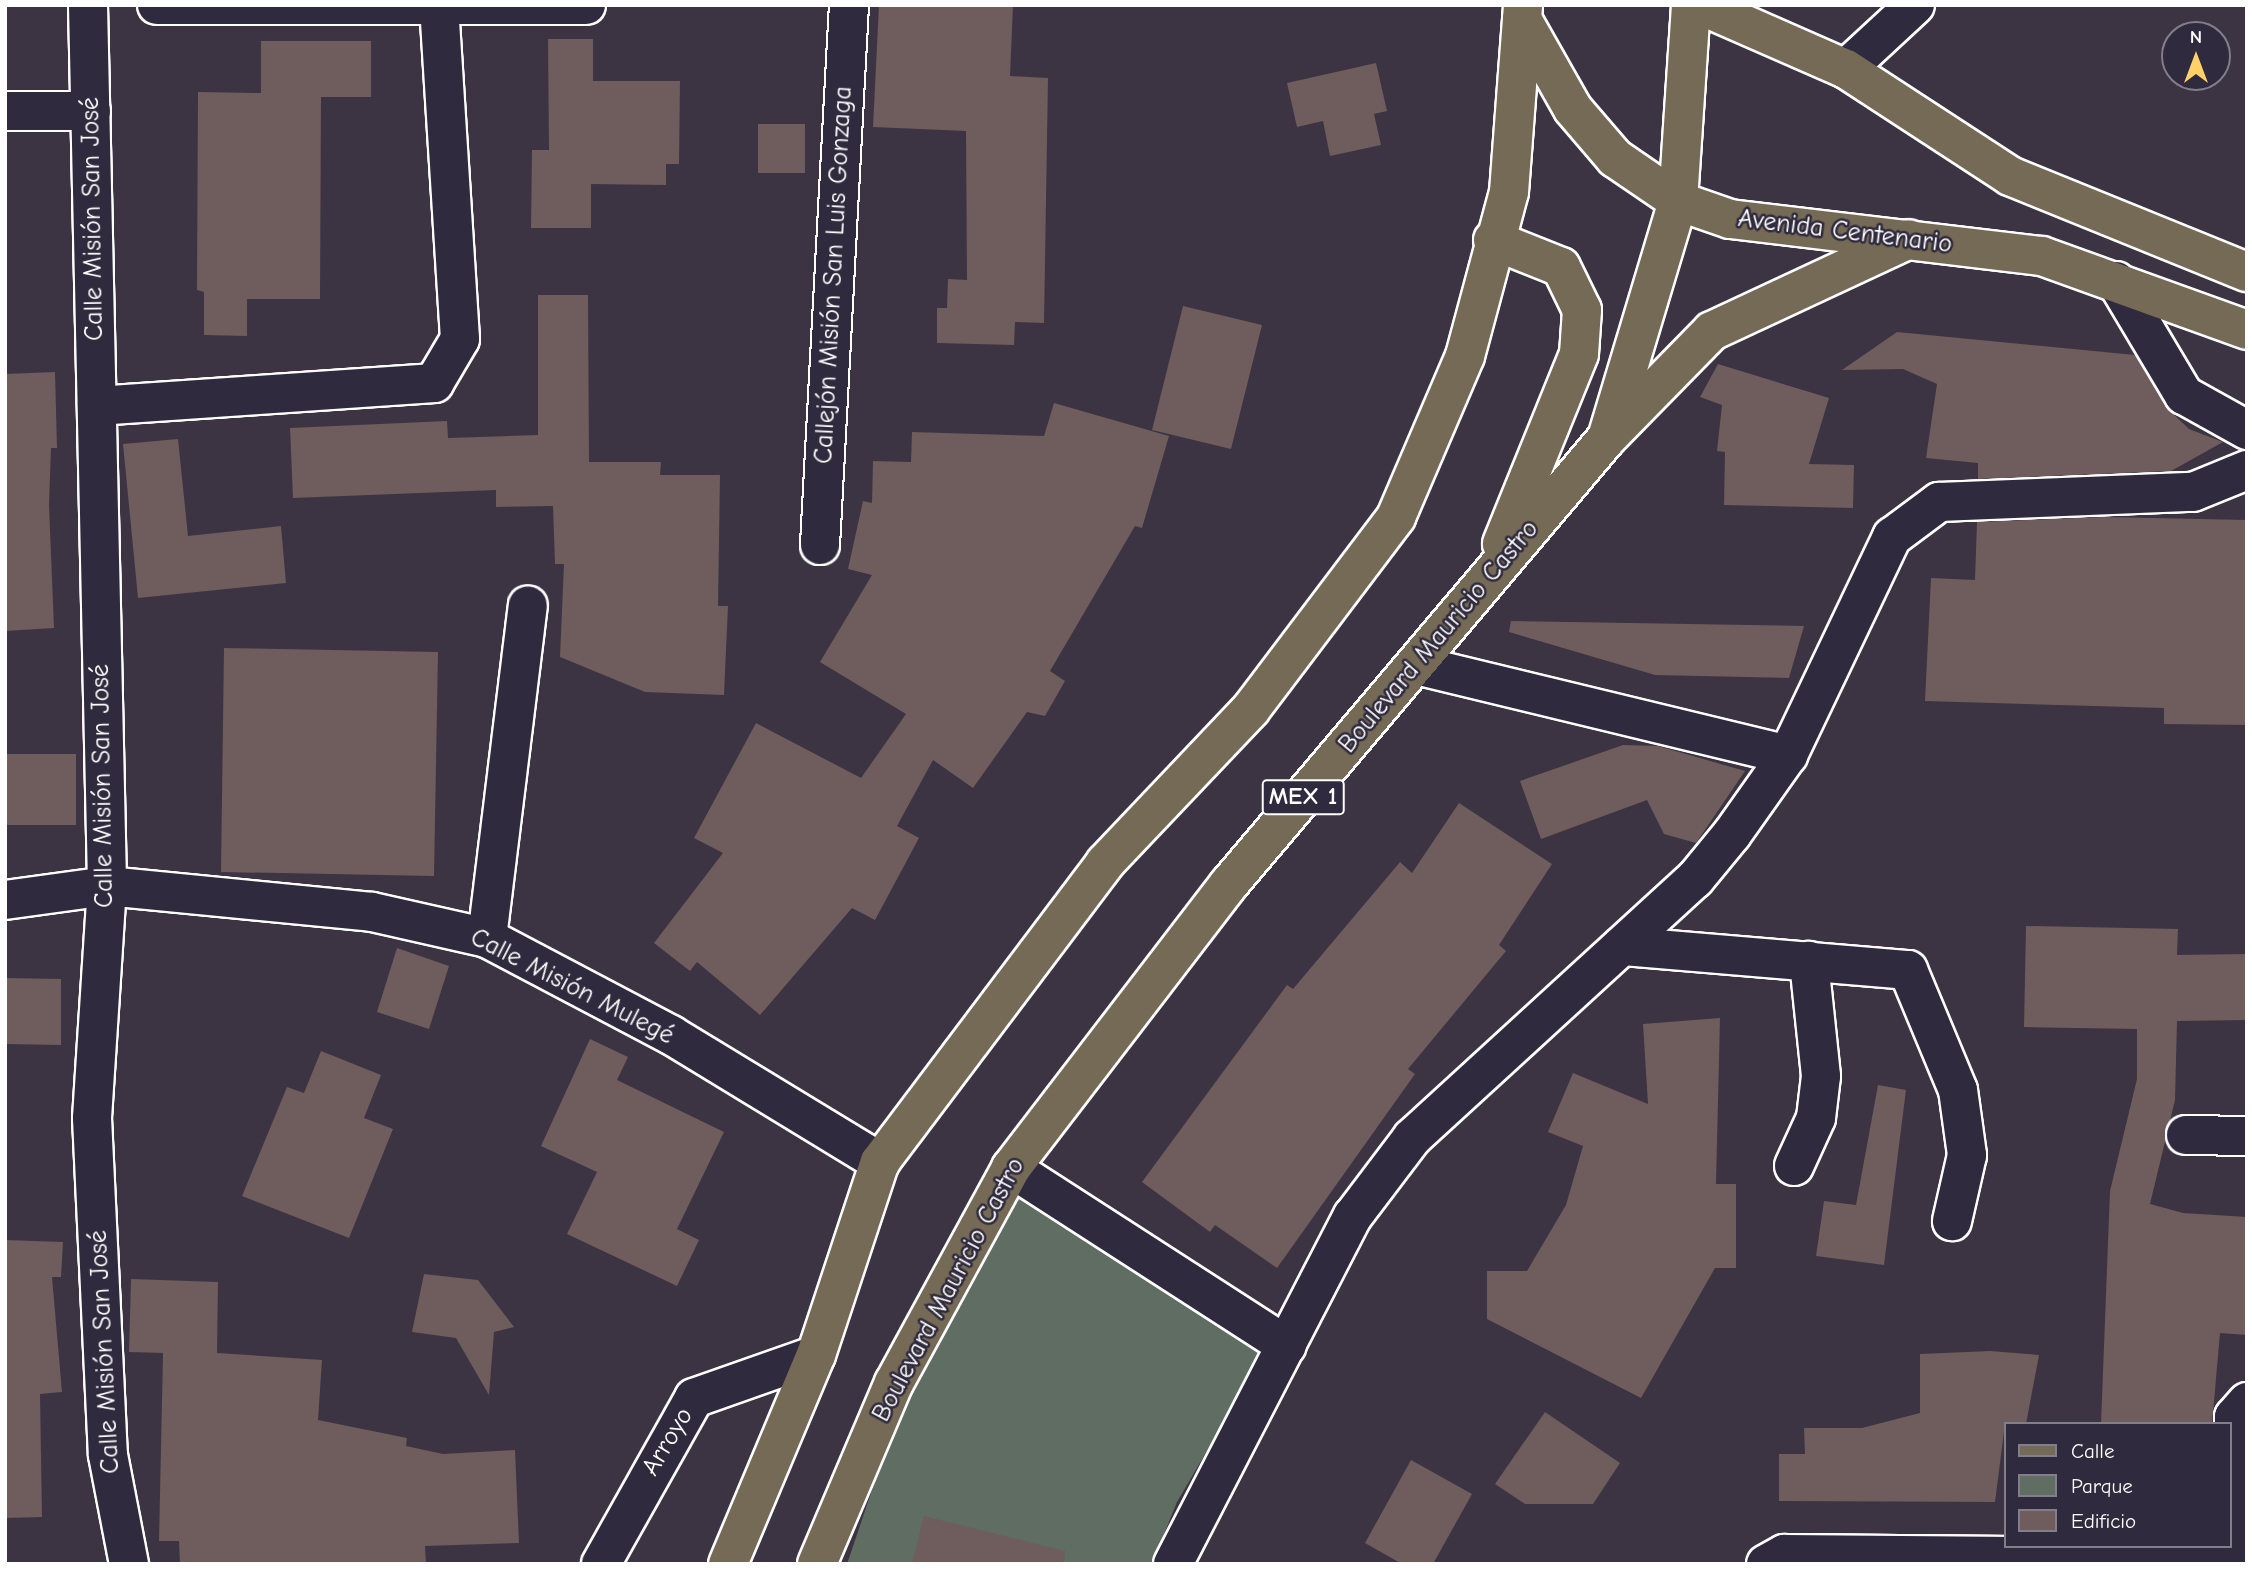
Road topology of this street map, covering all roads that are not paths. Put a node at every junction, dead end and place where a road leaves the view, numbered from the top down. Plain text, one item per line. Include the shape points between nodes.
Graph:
1 (88, 5) edge
2 (157, 5) edge
3 (586, 5) edge
4 (849, 5) edge
5 (1691, 5) edge
6 (1700, 5) edge
7 (1915, 5) edge
8 (439, 8) junction
9 (1522, 12) edge
10 (1846, 69) junction
11 (5, 111) edge
12 (91, 111) junction
13 (1678, 201) junction
14 (1909, 239) junction
15 (1493, 240) junction
16 (2247, 272) edge
17 (2116, 281) junction
18 (2247, 330) edge
19 (97, 406) junction
20 (2247, 430) edge
21 (1607, 438) junction
22 (2247, 470) edge
23 (820, 545) dead end
24 (1482, 587) junction
25 (528, 606) dead end
26 (1416, 665) junction
27 (1788, 755) junction
28 (107, 886) junction
29 (5, 900) edge
30 (487, 938) junction
31 (1622, 946) junction
32 (1809, 961) junction
33 (2186, 1135) dead end
34 (2247, 1136) edge
35 (880, 1162) junction
36 (1794, 1166) dead end
37 (1011, 1168) junction
38 (1952, 1221) dead end
39 (1287, 1346) junction
40 (816, 1355) junction
41 (2247, 1402) edge
42 (2241, 1558) edge
43 (129, 1564) edge
44 (601, 1564) edge
45 (728, 1564) edge
46 (817, 1564) edge
47 (1174, 1564) edge
48 (1766, 1564) edge

1 - 12 street, Calle Misión San José
2 - 8 street
3 - 8 street
4 - 23 street, Callejón Misión San Luis Gonzaga
5 - 13 main road, Boulevard Mauricio Castro / MEX 1
6 - 10 main road
7 - 10 street
8 - 19 street via 460,339 434,383
9 - 13 main road, Avenida Centenario via 1573,109 1606,149
9 - 15 main road via 1508,192
10 - 16 main road via 2010,176
11 - 12 street
12 - 19 street, Calle Misión San José
13 - 14 main road, Avenida Centenario via 1730,219
13 - 21 main road, Boulevard Mauricio Castro / MEX 1
14 - 17 main road, Avenida Centenario via 2042,256
14 - 21 main road via 1712,331
15 - 24 main road via 1561,267 1582,310 1579,354
15 - 35 main road via 1465,356 1395,517 1251,709 1105,863
17 - 18 main road, Avenida Centenario
17 - 20 street via 2184,395
19 - 28 street, Calle Misión San José
21 - 24 main road, Boulevard Mauricio Castro / MEX 1
22 - 27 street via 2193,492 1971,496 1916,514 1892,537
24 - 26 main road, Boulevard Mauricio Castro / MEX 1
25 - 30 street
26 - 27 street
26 - 37 main road, Boulevard Mauricio Castro / MEX 1 via 1229,884
27 - 31 street via 1695,879
28 - 29 street, Calle Misión Mulegé
28 - 30 street, Calle Misión Mulegé via 372,912
28 - 43 street, Calle Misión San José via 92,1118 108,1455
30 - 35 street, Calle Misión Mulegé via 671,1035
31 - 32 street
31 - 39 street via 1412,1138 1353,1216
32 - 36 street via 1821,1076 1815,1118
32 - 38 street via 1908,970 1958,1090 1967,1155
33 - 34 street
35 - 40 main road
37 - 39 street
37 - 46 main road, Boulevard Mauricio Castro / MEX 1 via 894,1382
39 - 47 street
40 - 44 street, Arroyo via 694,1398
40 - 45 main road
41 - 42 street via 2234,1417
42 - 48 street via 1784,1554

